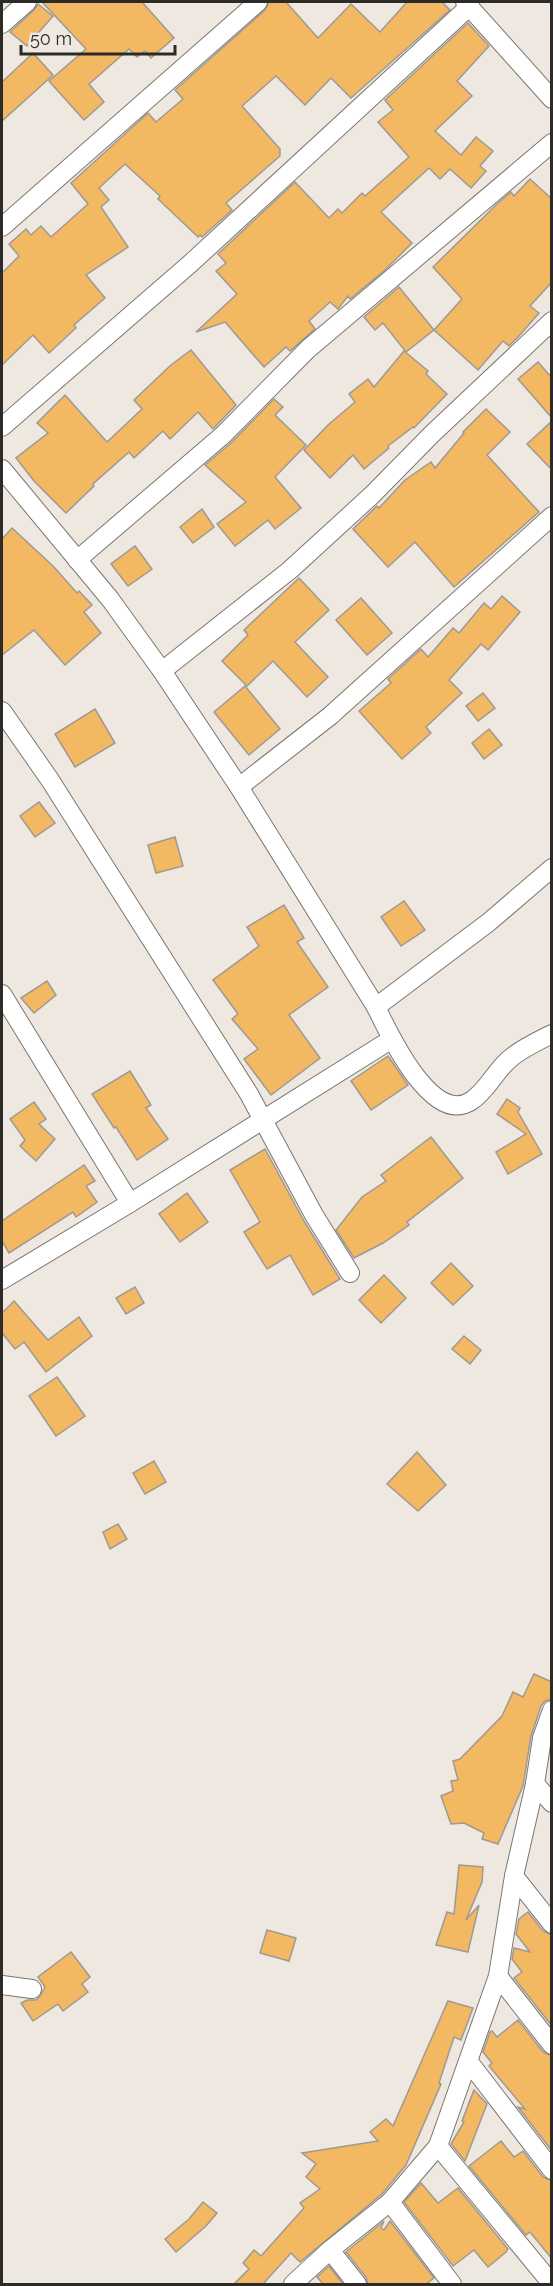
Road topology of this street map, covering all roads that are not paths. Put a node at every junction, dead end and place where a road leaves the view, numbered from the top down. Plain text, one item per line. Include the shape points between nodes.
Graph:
1 (27, 2) edge
2 (258, 2) edge
3 (468, 4) edge
4 (2, 24) edge
5 (552, 99) edge
6 (552, 143) edge
7 (2, 227) edge
8 (552, 321) edge
9 (2, 427) edge
10 (2, 469) edge
11 (552, 516) edge
12 (77, 560) junction
13 (162, 671) junction
14 (2, 711) edge
15 (239, 787) junction
16 (552, 868) edge
17 (2, 994) edge
18 (376, 1007) junction
19 (552, 1034) edge
20 (392, 1039) junction
21 (263, 1119) junction
22 (130, 1203) junction
23 (350, 1273) dead end
24 (2, 1280) edge
25 (552, 1710) edge
26 (536, 1784) junction
27 (552, 1803) edge
28 (514, 1876) junction
29 (552, 1924) edge
30 (498, 1977) junction
31 (2, 1985) edge
32 (32, 1989) dead end
33 (552, 2045) edge
34 (469, 2062) junction
35 (438, 2146) junction
36 (552, 2170) edge
37 (390, 2202) junction
38 (330, 2250) junction
39 (552, 2283) edge
40 (293, 2284) edge
41 (357, 2284) edge
42 (452, 2284) edge

1 - 4 street
2 - 7 street
3 - 5 street
3 - 9 street via 191,263
6 - 12 street via 308,349 223,435
8 - 13 street via 290,570
10 - 12 street
11 - 15 street via 330,716
12 - 13 street
13 - 15 street
14 - 21 street via 50,780
15 - 18 street
16 - 18 street via 489,922
17 - 22 street
18 - 20 street
19 - 20 street via 510,1058 478,1095 458,1107 441,1102 418,1079
20 - 21 street
21 - 22 street
21 - 23 street
22 - 24 street
25 - 26 street via 542,1738
26 - 27 street
26 - 28 street
28 - 29 street
28 - 30 street
30 - 33 street
30 - 34 street
31 - 32 street
34 - 35 street
34 - 36 street
35 - 37 street
35 - 39 street
37 - 38 street
37 - 42 street
38 - 40 street
38 - 41 street

